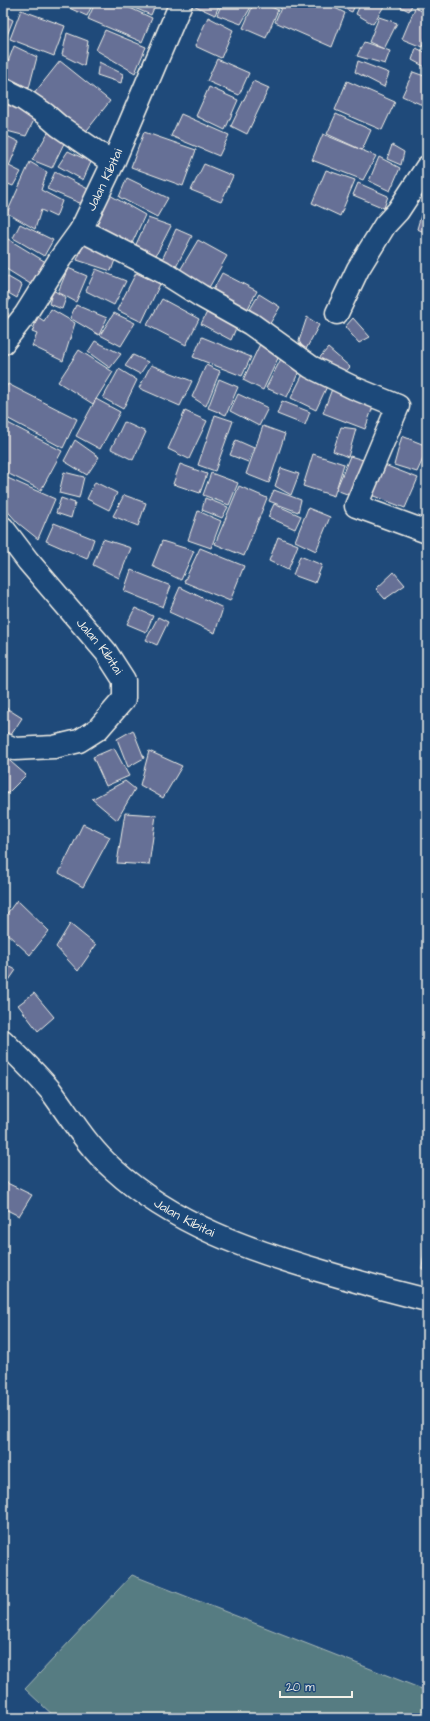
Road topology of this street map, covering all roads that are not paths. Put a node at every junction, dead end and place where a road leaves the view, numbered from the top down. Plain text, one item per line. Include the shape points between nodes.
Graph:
1 (181, 3) edge
2 (3, 89) edge
3 (113, 164) junction
4 (427, 167) edge
5 (81, 230) junction
6 (337, 313) dead end
7 (3, 343) edge
8 (3, 528) edge
9 (427, 532) edge
10 (3, 744) edge
11 (3, 1041) edge
12 (427, 1300) edge

1 - 3 street, Jalan Kibitai
2 - 3 street via 46,114
3 - 5 street, Jalan Kibitai
4 - 6 street via 398,212 381,231 358,269
5 - 7 street, Jalan Kibitai via 25,315
5 - 9 street via 163,272 251,324 311,367 398,406 356,506
8 - 10 street, Jalan Kibitai via 106,652 124,680 124,699 98,728 79,741 54,747 16,749
11 - 12 street, Jalan Kibitai via 50,1091 90,1146 113,1170 163,1208 237,1243 318,1270

